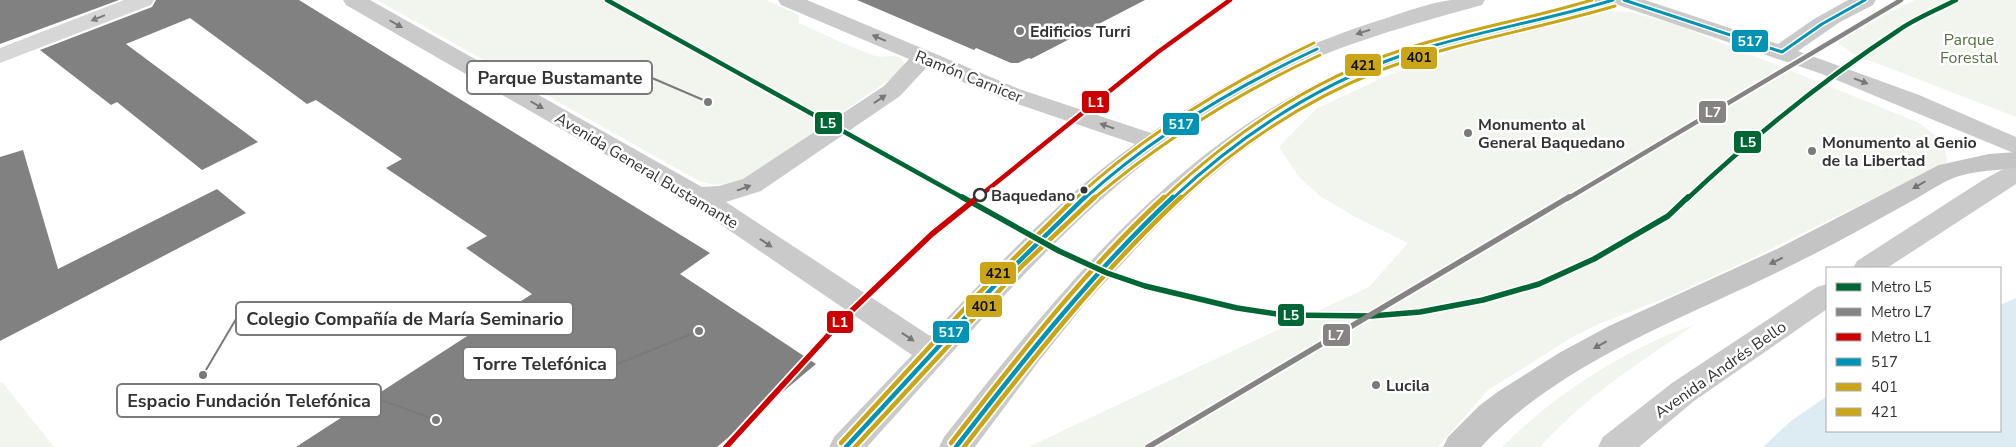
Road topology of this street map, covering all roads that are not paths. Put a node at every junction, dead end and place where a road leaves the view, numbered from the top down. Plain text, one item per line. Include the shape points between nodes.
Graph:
1 (143, 0) edge
2 (354, 0) edge
3 (789, 0) edge
4 (1474, 0) edge
5 (1613, 0) edge
6 (1624, 0) edge
7 (1865, 0) edge
8 (1782, 52) junction
9 (0, 56) edge
10 (924, 57) junction
11 (1153, 142) junction
12 (2016, 146) edge
13 (2016, 160) edge
14 (2016, 173) edge
15 (697, 196) junction
16 (1869, 267) edge
17 (1826, 295) edge
18 (932, 353) junction
19 (846, 447) edge
20 (956, 447) edge
21 (1460, 447) edge
22 (1615, 447) edge

1 -> 9 street
2 -> 15 main road, Avenida General Bustamante
10 -> 3 main road, Ramón Carnicer
4 -> 11 main road via 1315,50 1251,80
5 - 20 main road via 1586,10 1426,49 1375,65 1320,90 1264,124 1191,179 1103,266 1039,339
6 - 8 main road
7 - 8 main road via 1843,10
8 -> 12 main road via 1910,100
11 -> 10 main road, Ramón Carnicer via 1011,94
15 -> 10 main road via 726,194 760,181 892,91
11 - 18 main road via 1030,248
13 -> 21 highway via 1948,171 1787,256 1620,334 1570,361 1510,400
14 - 16 main road
15 -> 18 main road, Avenida General Bustamante
17 - 22 main road, Avenida Andrés Bello via 1682,392
18 - 19 main road

